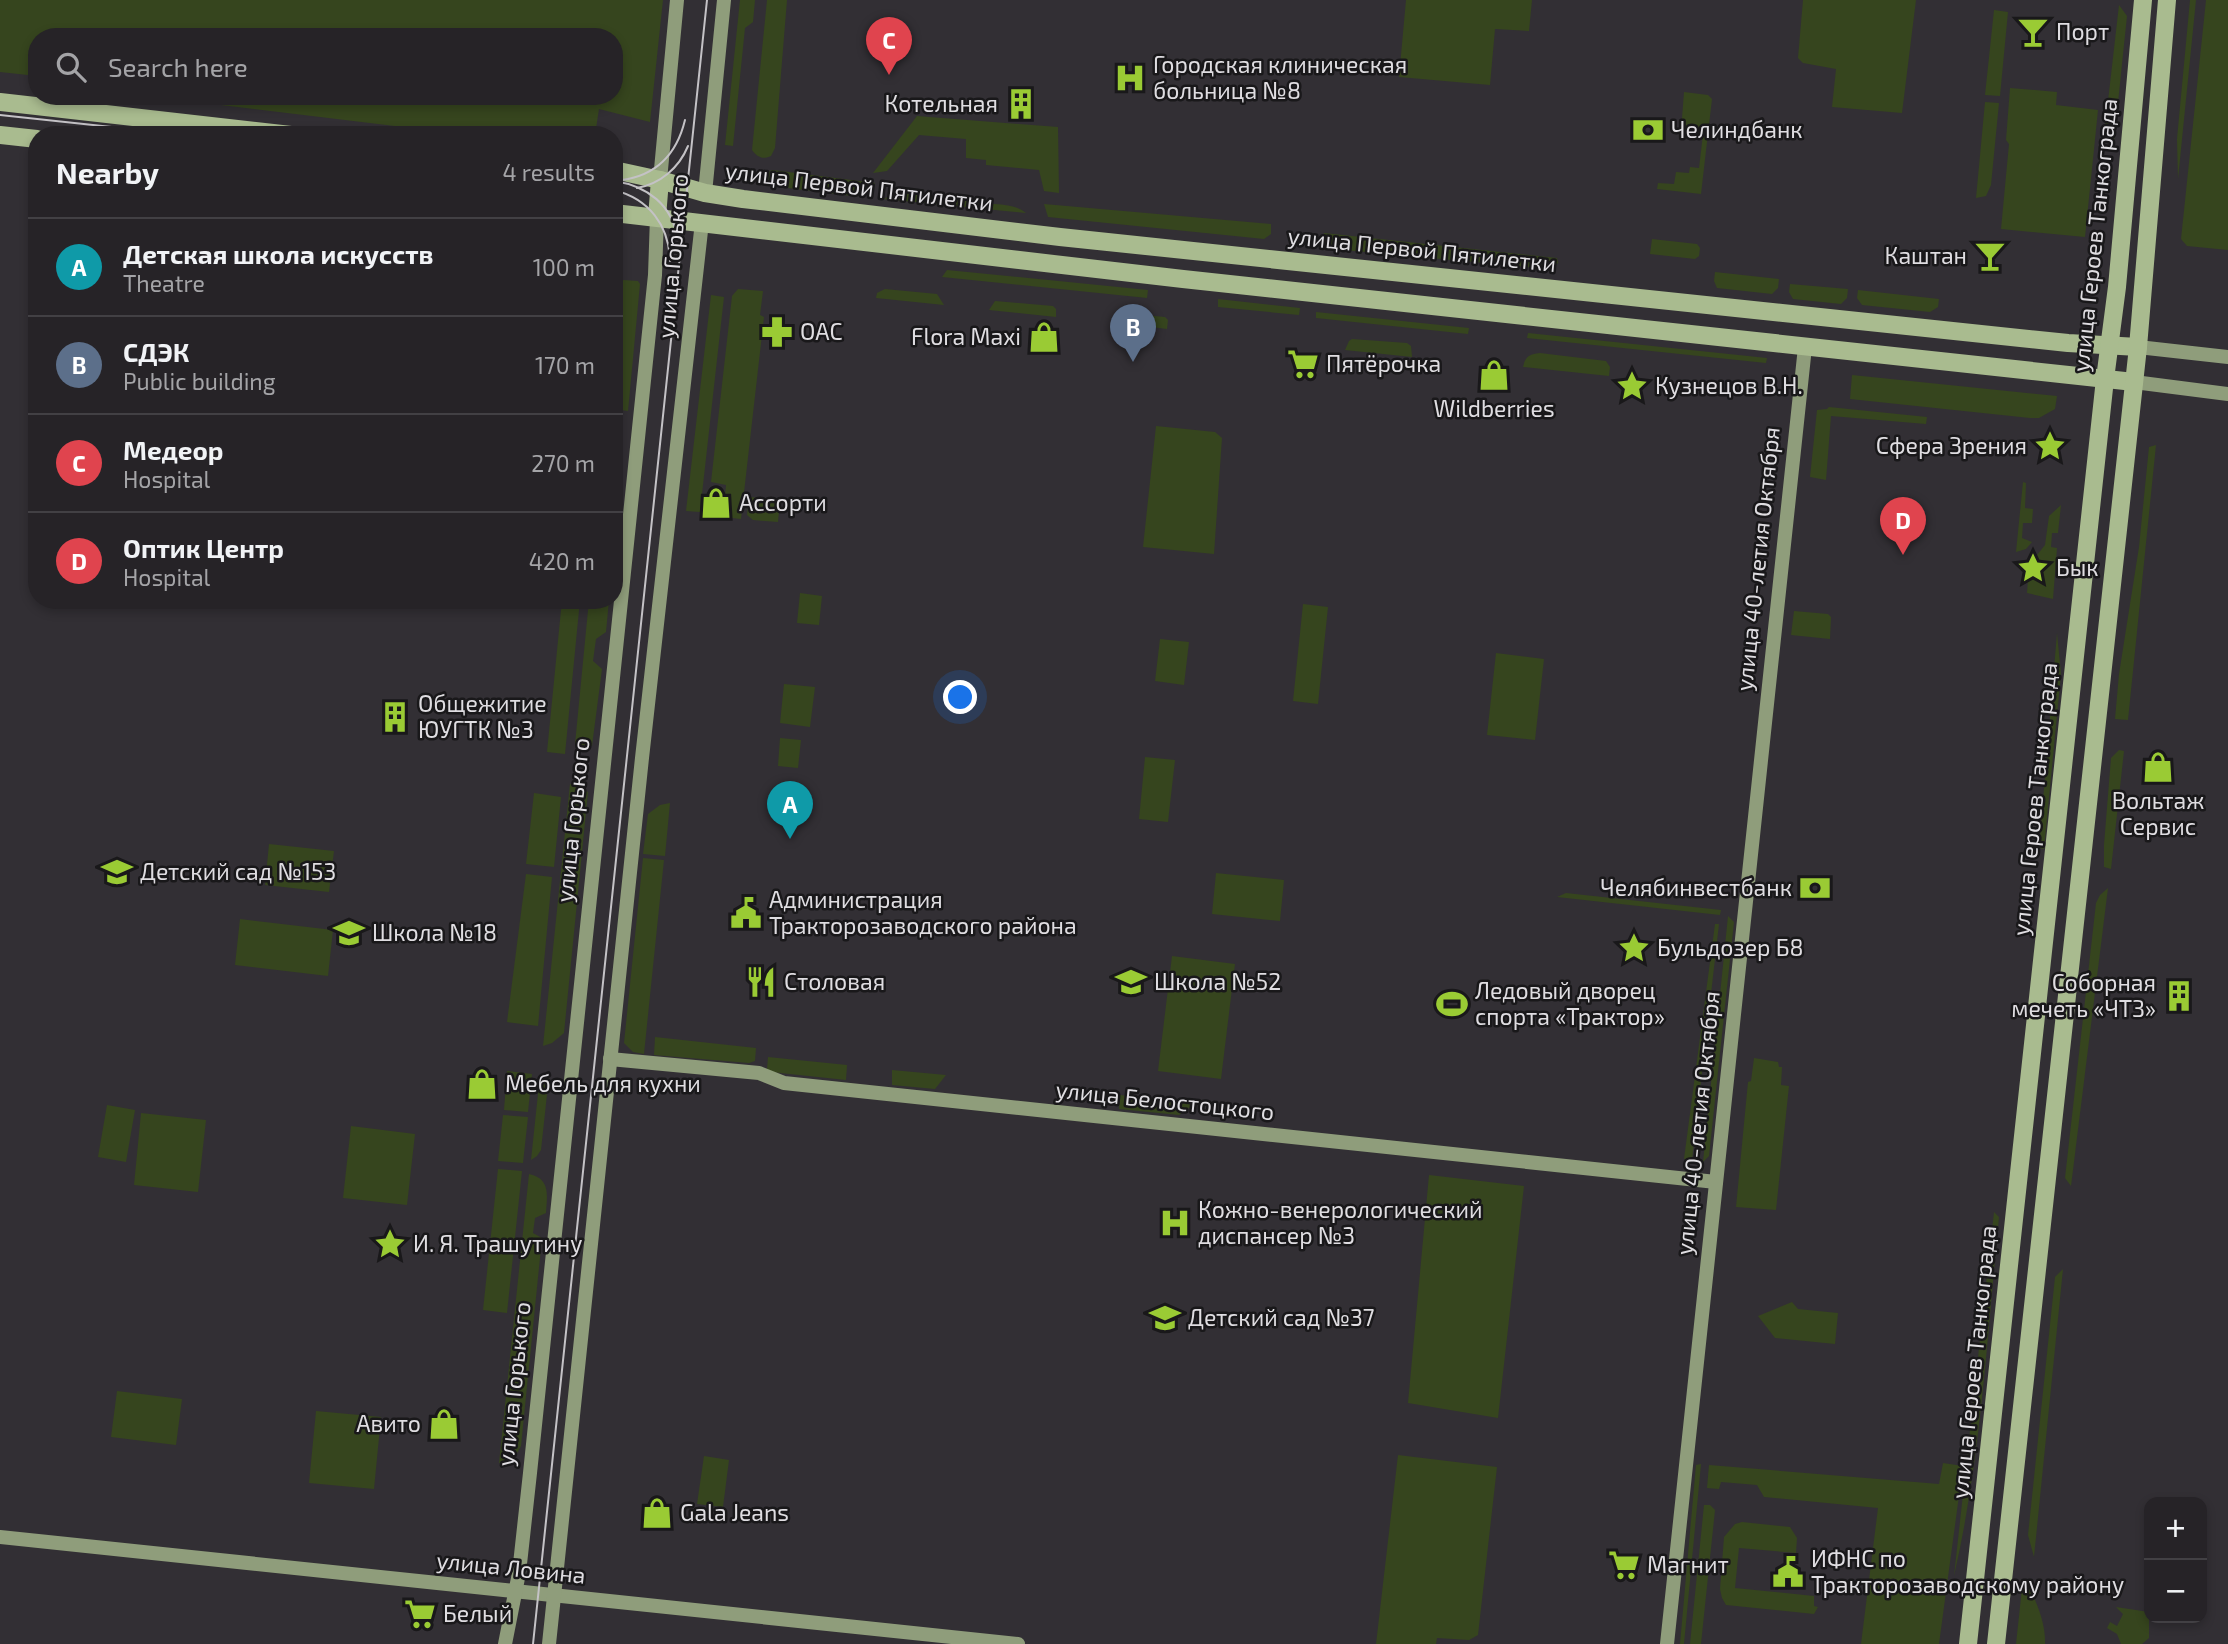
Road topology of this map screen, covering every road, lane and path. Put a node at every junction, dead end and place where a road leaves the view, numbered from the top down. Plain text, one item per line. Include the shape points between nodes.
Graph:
1 (677, 0) edge
2 (724, 0) edge
3 (2143, 0) edge
4 (2166, 0) edge
5 (0, 102) edge
6 (212, 126) edge
7 (0, 135) edge
8 (28, 138) edge
9 (623, 172) edge
10 (660, 180) junction
11 (705, 193) junction
12 (623, 214) edge
13 (657, 217) junction
14 (702, 222) junction
15 (1808, 315) junction
16 (2109, 345) junction
17 (1805, 347) junction
18 (2138, 347) junction
19 (2228, 357) edge
20 (2105, 379) junction
21 (2134, 382) junction
22 (2228, 394) edge
23 (623, 580) edge
24 (620, 609) edge
25 (2052, 871) junction
26 (2080, 874) junction
27 (610, 1059) junction
28 (1716, 1182) junction
29 (0, 1536) edge
30 (515, 1591) junction
31 (554, 1596) junction
32 (505, 1644) edge
33 (549, 1644) edge
34 (1018, 1644) edge
35 (1667, 1644) edge
36 (1968, 1644) edge
37 (1996, 1644) edge

1 - 10 street, улица Горького
2 - 11 street, улица Горького
3 - 16 main road, улица Героев Танкограда
4 - 18 main road
5 - 6 main road
7 - 8 main road
9 - 10 main road, улица Первой Пятилетки
10 - 11 main road, улица Первой Пятилетки
10 - 13 main road, улица Горького
11 - 14 main road, улица Горького
11 - 15 main road, улица Первой Пятилетки via 1060,237
12 - 13 main road
13 - 14 main road
13 - 23 street, улица Горького
14 - 17 main road
14 - 27 street, улица Горького
15 - 16 main road, улица Первой Пятилетки
15 - 17 main road, улица 40-летия Октября
16 - 18 main road, улица Первой Пятилетки
16 - 20 main road, улица Героев Танкограда
17 - 20 main road
17 - 28 street, улица 40-летия Октября
18 - 19 street, улица Первой Пятилетки
18 - 21 main road
20 - 21 main road
20 - 25 main road, улица Героев Танкограда
21 - 22 street
21 - 26 main road
24 - 30 street, улица Горького
25 - 26 main road
25 - 36 main road, улица Героев Танкограда
26 - 37 main road
27 - 28 street, улица Белостоцкого via 759,1073 784,1083
27 - 31 street, улица Горького
28 - 35 street, улица 40-летия Октября
29 - 30 street, улица Ловина
30 - 31 street, улица Ловина
30 - 32 street, улица Горького
31 - 33 street, улица Горького
31 - 34 street, улица Ловина

